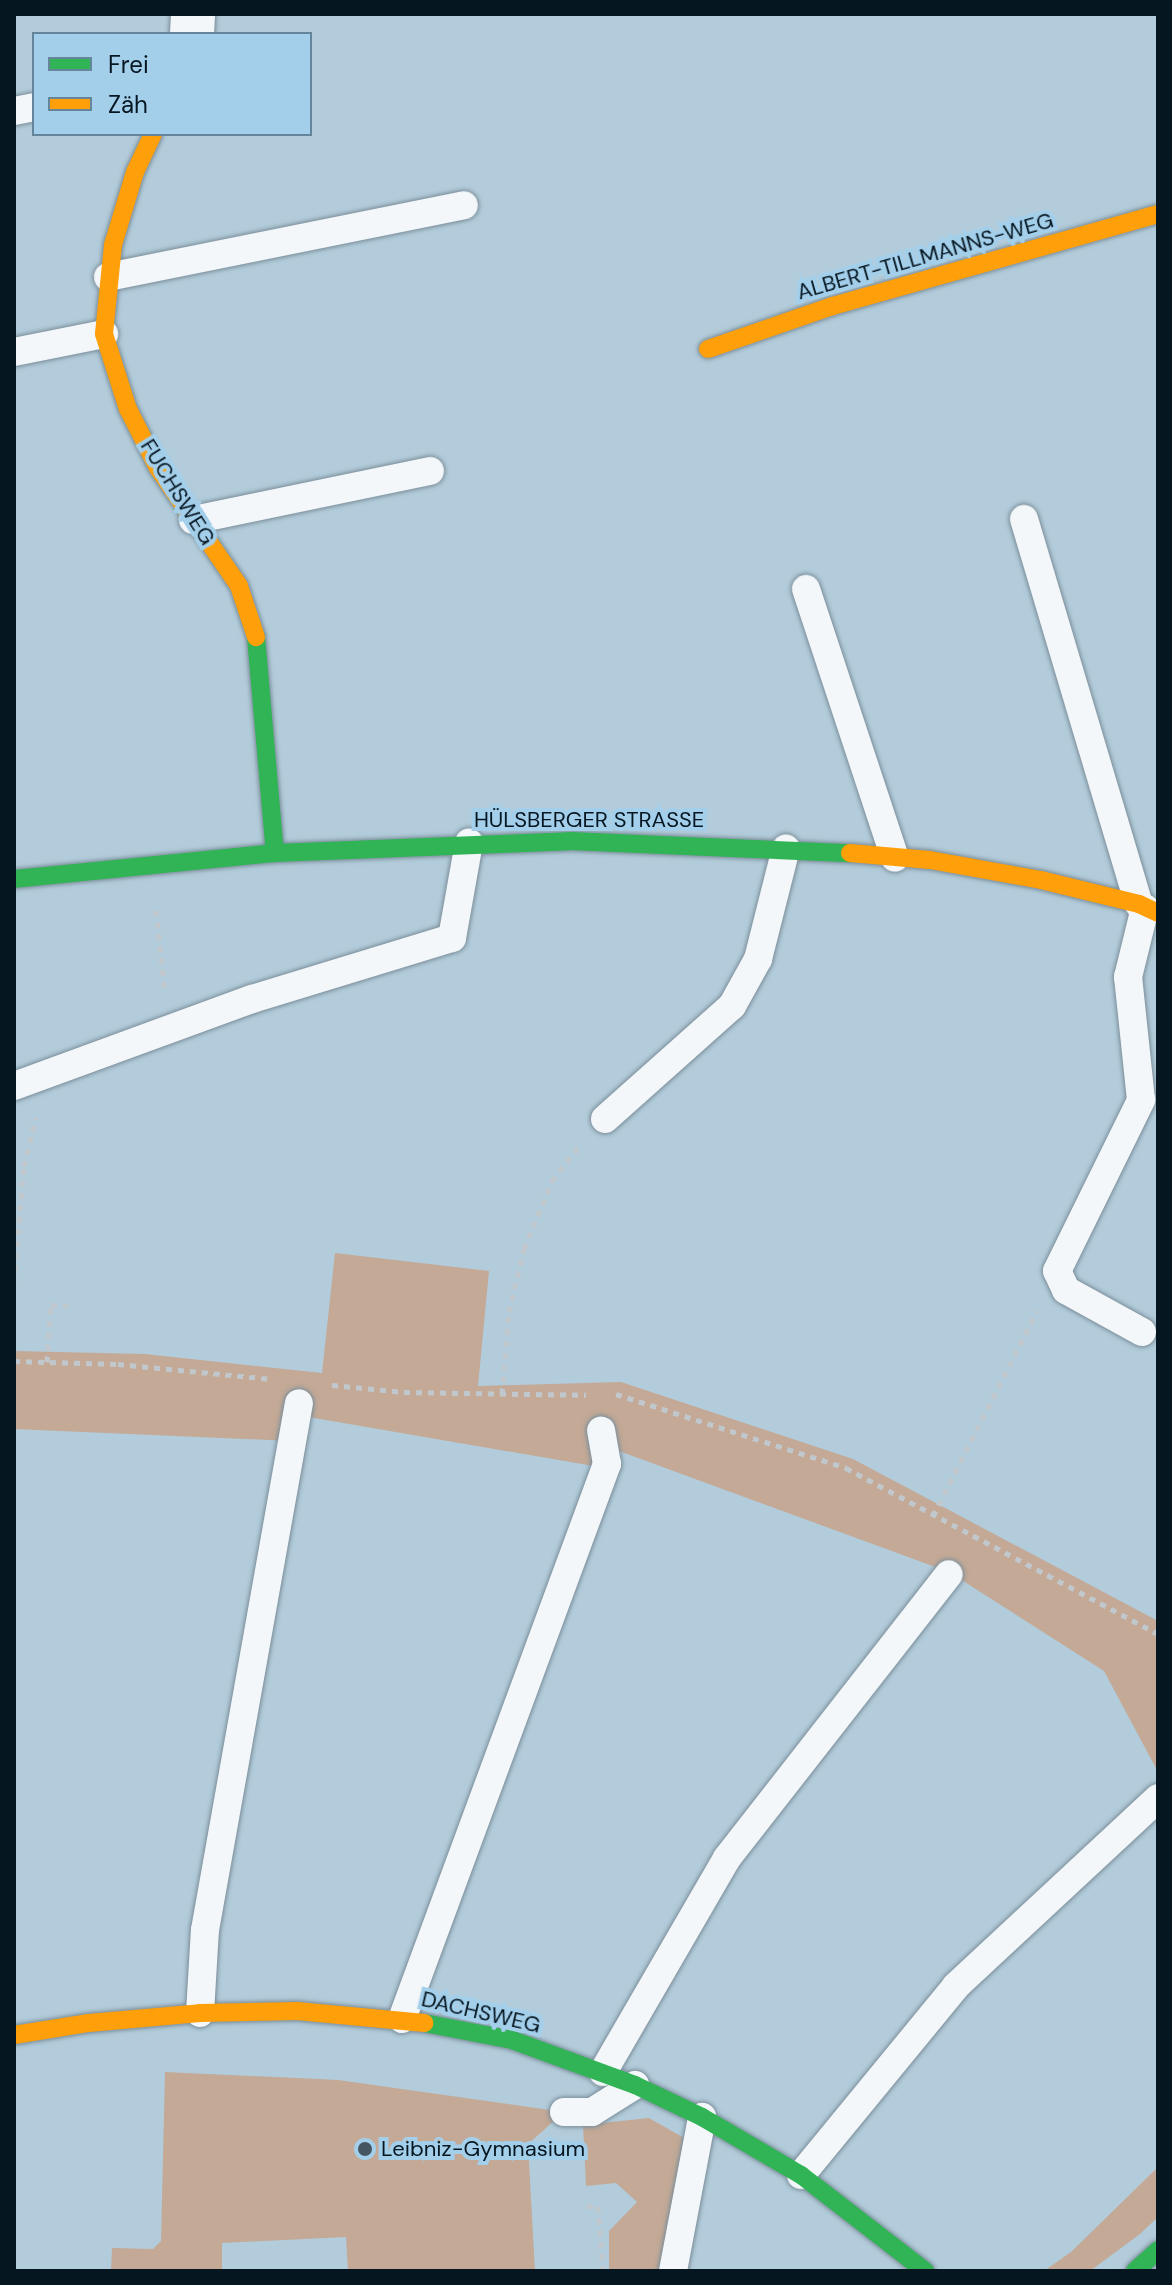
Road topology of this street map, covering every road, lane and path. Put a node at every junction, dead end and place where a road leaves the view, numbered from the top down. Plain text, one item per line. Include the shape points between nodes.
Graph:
1 (152, 136) edge
2 (464, 205) dead end
3 (1158, 214) edge
4 (108, 277) junction
5 (104, 334) junction
6 (708, 349) dead end
7 (14, 352) edge
8 (430, 471) dead end
9 (1024, 519) dead end
10 (193, 520) junction
11 (806, 589) dead end
12 (469, 843) junction
13 (786, 848) junction
14 (275, 853) junction
15 (895, 858) junction
16 (14, 879) edge
17 (1147, 908) edge
18 (159, 931) dead end
19 (166, 1007) dead end
20 (59, 1070) junction
21 (14, 1086) edge
22 (605, 1119) joint
23 (1057, 1271) junction
24 (14, 1282) edge
25 (68, 1306) dead end
26 (1142, 1332) dead end
27 (14, 1361) edge
28 (47, 1362) junction
29 (211, 1373) dead end
30 (343, 1387) dead end
31 (502, 1394) junction
32 (568, 1395) dead end
33 (299, 1403) dead end
34 (675, 1413) dead end
35 (601, 1431) dead end
36 (933, 1516) junction
37 (949, 1574) dead end
38 (1158, 1634) edge
39 (1158, 1798) edge
40 (200, 2013) junction
41 (402, 2019) junction
42 (14, 2035) edge
43 (603, 2072) junction
44 (635, 2085) junction
45 (564, 2112) dead end
46 (702, 2117) junction
47 (801, 2175) junction
48 (587, 2206) dead end
49 (1158, 2250) edge
50 (603, 2271) edge
51 (673, 2271) edge
52 (925, 2271) edge
53 (1135, 2271) edge

1 - 4 street, FUCHSWEG via 122,210
2 - 4 lane
3 - 6 street, ALBERT-TILLMANNS-WEG via 833,306
4 - 5 street, FUCHSWEG
5 - 7 lane
5 - 10 street, FUCHSWEG via 128,409
8 - 10 lane
9 - 17 lane
10 - 14 street, FUCHSWEG via 239,586 256,634
11 - 15 lane
12 - 13 street, HÜLSBERGER STRASSE
12 - 14 street, HÜLSBERGER STRASSE
12 - 20 lane via 452,938 252,999
13 - 15 street, HÜLSBERGER STRASSE
13 - 22 lane via 758,959 732,1006
14 - 16 street, HÜLSBERGER STRASSE
15 - 17 street, HÜLSBERGER STRASSE via 1041,880
17 - 23 lane via 1128,977 1141,1100
18 - 19 path
20 - 21 lane
20 - 24 path via 39,1107 24,1166
22 - 31 path via 552,1181 529,1235 509,1312
23 - 26 lane via 1066,1290
23 - 36 path
25 - 28 path via 51,1305
27 - 28 path
28 - 29 path
30 - 31 path
31 - 32 path
33 - 40 lane via 205,1930
34 - 36 path via 846,1468
35 - 41 lane via 607,1464
36 - 38 path
37 - 43 lane via 727,1858
39 - 47 lane via 956,1986
40 - 41 street, DACHSWEG via 297,2011
40 - 42 street, DACHSWEG
41 - 43 street, DACHSWEG via 512,2040
43 - 44 street, DACHSWEG
44 - 45 lane via 592,2112
44 - 46 street, DACHSWEG
46 - 47 street, DACHSWEG
46 - 51 lane
47 - 52 street, DACHSWEG
48 - 50 path via 598,2206
49 - 53 street

